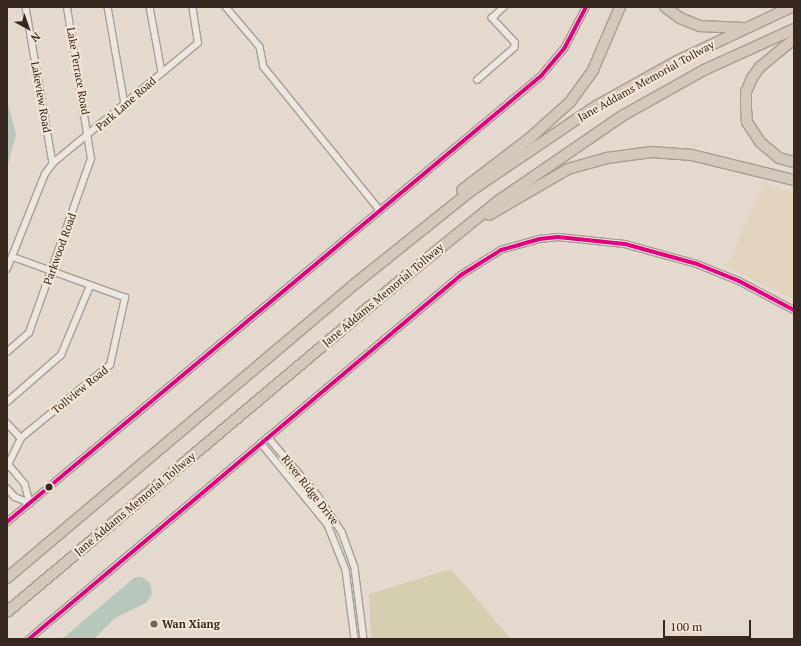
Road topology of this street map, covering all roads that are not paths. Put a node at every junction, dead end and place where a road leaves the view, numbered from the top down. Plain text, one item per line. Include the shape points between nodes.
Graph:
1 (26, 7) edge
2 (67, 7) edge
3 (108, 7) edge
4 (150, 7) edge
5 (192, 7) edge
6 (226, 7) edge
7 (504, 7) edge
8 (586, 7) edge
9 (620, 7) edge
10 (666, 7) edge
11 (791, 7) edge
12 (747, 28) junction
13 (794, 29) edge
14 (794, 39) edge
15 (162, 72) junction
16 (477, 80) dead end
17 (125, 104) junction
18 (89, 136) junction
19 (794, 162) edge
20 (53, 163) junction
21 (794, 180) edge
22 (380, 210) junction
23 (467, 225) junction
24 (12, 257) junction
25 (388, 257) junction
26 (7, 269) edge
27 (51, 273) junction
28 (90, 286) junction
29 (794, 310) edge
30 (7, 352) edge
31 (7, 402) edge
32 (7, 423) edge
33 (268, 437) junction
34 (21, 438) junction
35 (261, 443) junction
36 (8, 466) edge
37 (7, 488) edge
38 (30, 503) junction
39 (7, 522) edge
40 (353, 560) junction
41 (344, 563) junction
42 (7, 578) edge
43 (7, 612) edge
44 (29, 639) edge
45 (355, 639) edge
46 (364, 639) edge

1 - 20 street, Lakeview Road
2 - 18 street, Lake Terrace Road
3 - 17 street
4 - 15 street
5 - 15 street, Park Lane Road via 198,43
6 - 22 street via 260,47 264,67
7 - 16 street via 492,18 515,43 514,48
8 - 22 street via 564,49 541,76
9 - 25 highway via 594,70 570,102 530,138 431,214
10 - 12 highway via 680,18 700,26
11 - 12 highway, Jane Addams Memorial Tollway
12 - 25 highway, Jane Addams Memorial Tollway via 677,61 596,106 472,190
13 - 23 highway, Jane Addams Memorial Tollway via 704,70 622,116
14 - 19 highway via 760,67 752,78 746,92 746,108 747,122 760,142 779,158
15 - 17 street, Park Lane Road
17 - 18 street, Park Lane Road
18 - 20 street, Park Lane Road
18 - 27 street, Parkwood Road via 91,159
20 - 24 street via 45,174
21 - 23 highway via 692,155 652,152 607,158 568,169
22 - 38 street
23 - 43 highway, Jane Addams Memorial Tollway
24 - 26 street
24 - 27 street via 32,262
25 - 42 highway, Jane Addams Memorial Tollway
27 - 28 street
27 - 30 street, Parkwood Road via 29,333
28 - 31 street via 61,355
28 - 34 street, Tollview Road via 125,298 110,365
29 - 33 street via 739,281 665,254 581,238 558,237 519,244 486,258 461,275
32 - 34 street
33 - 35 street
33 - 40 street, River Ridge Drive via 330,513 342,532
34 - 36 street, Tollview Road
35 - 41 street, River Ridge Drive via 328,525
35 - 44 street
36 - 38 street via 25,484
37 - 38 street via 15,497
38 - 39 street
40 - 41 street
40 - 46 street, River Ridge Drive
41 - 45 street, River Ridge Drive via 351,594

